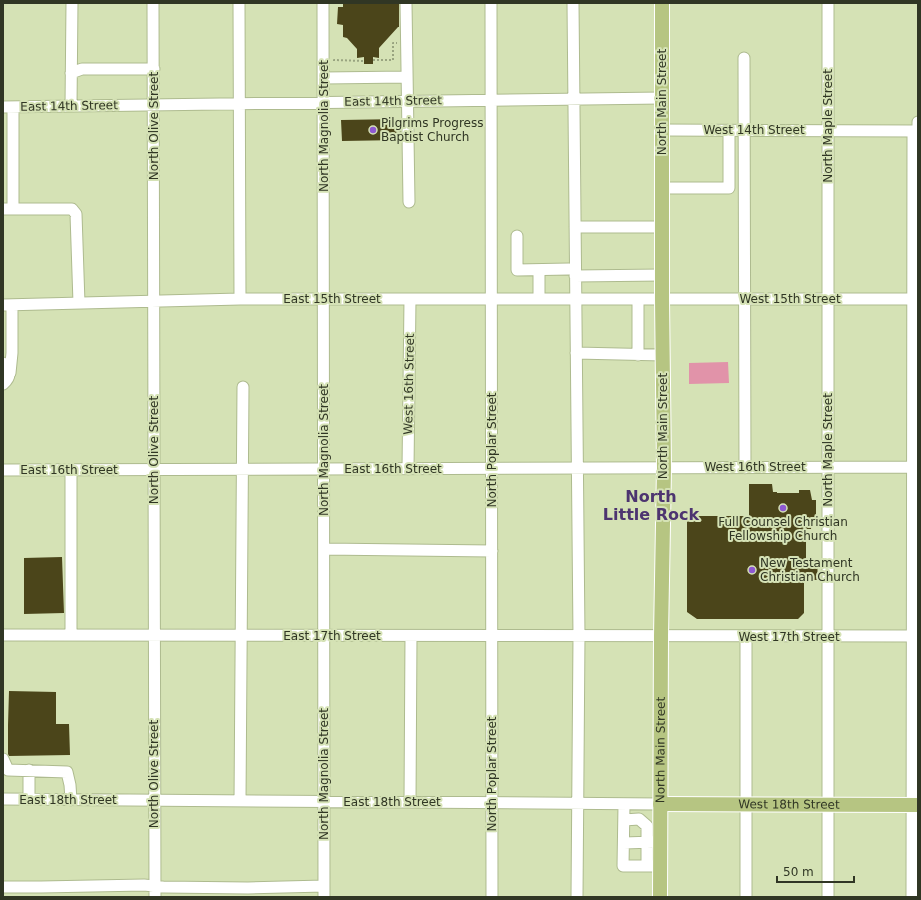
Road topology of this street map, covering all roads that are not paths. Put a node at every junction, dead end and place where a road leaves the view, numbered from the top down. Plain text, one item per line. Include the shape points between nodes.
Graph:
1 (72, 3) edge
2 (153, 3) edge
3 (239, 3) edge
4 (323, 3) edge
5 (406, 3) edge
6 (491, 3) edge
7 (573, 3) edge
8 (662, 3) edge
9 (828, 3) edge
10 (744, 58) dead end
11 (154, 70) junction
12 (71, 73) junction
13 (407, 77) junction
14 (324, 78) junction
15 (574, 98) junction
16 (662, 98) junction
17 (491, 100) junction
18 (407, 101) junction
19 (324, 102) junction
20 (239, 104) junction
21 (154, 105) junction
22 (71, 106) junction
23 (8, 107) edge
24 (917, 128) edge
25 (663, 130) junction
26 (729, 130) junction
27 (744, 130) junction
28 (828, 130) junction
29 (916, 147) edge
30 (662, 188) junction
31 (409, 202) dead end
32 (8, 209) edge
33 (575, 227) junction
34 (662, 227) junction
35 (517, 236) dead end
36 (539, 270) junction
37 (572, 273) junction
38 (662, 275) junction
39 (240, 299) junction
40 (324, 299) junction
41 (410, 299) junction
42 (491, 299) junction
43 (539, 299) junction
44 (576, 299) junction
45 (638, 299) junction
46 (662, 299) junction
47 (745, 299) junction
48 (828, 299) junction
49 (915, 299) edge
50 (154, 302) junction
51 (79, 303) junction
52 (8, 305) edge
53 (576, 353) junction
54 (638, 355) junction
55 (663, 355) junction
56 (3, 363) edge
57 (10, 373) junction
58 (3, 384) edge
59 (243, 387) dead end
60 (828, 467) junction
61 (915, 467) edge
62 (492, 468) junction
63 (577, 468) junction
64 (664, 468) junction
65 (745, 468) junction
66 (154, 469) junction
67 (242, 469) junction
68 (324, 469) junction
69 (408, 469) junction
70 (3, 470) edge
71 (71, 470) junction
72 (324, 549) junction
73 (492, 551) junction
74 (3, 635) edge
75 (71, 635) junction
76 (154, 635) junction
77 (241, 635) junction
78 (324, 636) junction
79 (411, 636) junction
80 (492, 636) junction
81 (579, 636) junction
82 (661, 636) junction
83 (915, 636) edge
84 (746, 637) junction
85 (828, 637) junction
86 (3, 759) edge
87 (28, 770) junction
88 (3, 799) edge
89 (29, 800) junction
90 (71, 800) junction
91 (154, 800) junction
92 (240, 801) junction
93 (324, 802) junction
94 (410, 802) junction
95 (492, 803) junction
96 (578, 804) junction
97 (660, 804) junction
98 (746, 804) junction
99 (624, 805) junction
100 (828, 805) junction
101 (915, 805) edge
102 (624, 820) junction
103 (654, 842) junction
104 (624, 843) junction
105 (654, 866) junction
106 (3, 887) edge
107 (154, 892) edge
108 (324, 892) edge
109 (492, 897) edge
110 (577, 897) edge
111 (660, 897) edge
112 (746, 897) edge
113 (828, 897) edge
114 (912, 897) edge

1 - 12 street
2 - 11 street, North Olive Street
3 - 20 street
4 - 14 street, North Magnolia Street
5 - 13 street
6 - 17 street, North Poplar Street
7 - 15 street
8 - 16 main road, North Main Street
9 - 28 street, North Maple Street
10 - 27 street
11 - 12 street via 82,69
11 - 21 street, North Olive Street
12 - 22 street
13 - 14 street
13 - 18 street
14 - 19 street, North Magnolia Street
15 - 16 street, East 14th Street
15 - 17 street, East 14th Street
15 - 33 street
16 - 25 main road, North Main Street
17 - 18 street, East 14th Street
17 - 42 street, North Poplar Street
18 - 19 street, East 14th Street
18 - 31 street
19 - 20 street, East 14th Street
19 - 40 street, North Magnolia Street
20 - 21 street, East 14th Street
20 - 39 street
21 - 22 street, East 14th Street
21 - 50 street, North Olive Street
22 - 23 street, East 14th Street
23 - 32 street
24 - 28 street, West 14th Street
24 - 29 street via 913,136
25 - 26 street, West 14th Street
25 - 30 main road, North Main Street
26 - 27 street, West 14th Street
26 - 30 street via 729,188
27 - 28 street, West 14th Street
27 - 47 street
28 - 48 street, North Maple Street
29 - 49 street
30 - 34 main road, North Main Street
32 - 51 street via 72,209 76,214
33 - 34 street
33 - 37 street
34 - 38 main road, North Main Street
35 - 36 street via 518,270
36 - 37 street
36 - 43 street
37 - 38 street
37 - 44 street
38 - 46 main road, North Main Street
39 - 40 street, East 15th Street
39 - 50 street, East 15th Street
40 - 41 street, East 15th Street
40 - 68 street, North Magnolia Street
41 - 42 street, East 15th Street
41 - 69 street, West 16th Street
42 - 43 street, East 15th Street
42 - 62 street, North Poplar Street
43 - 44 street, East 15th Street
44 - 45 street, East 15th Street
44 - 53 street
45 - 46 street, East 15th Street
45 - 54 street
46 - 47 street, West 15th Street
46 - 55 main road, North Main Street
47 - 48 street, West 15th Street
47 - 65 street
48 - 49 street, West 15th Street
48 - 60 street, North Maple Street
49 - 61 street
50 - 51 street, East 15th Street
50 - 66 street, North Olive Street
51 - 52 street, East 15th Street
52 - 57 street via 12,353
53 - 54 street
53 - 63 street
54 - 55 street
55 - 64 main road, North Main Street
56 - 57 street
57 - 58 street
59 - 67 street
60 - 61 street, West 16th Street
60 - 65 street, West 16th Street
60 - 85 street, North Maple Street
61 - 83 street
62 - 63 street, East 16th Street
62 - 69 street, East 16th Street
62 - 73 street, North Poplar Street
63 - 64 street, East 16th Street
63 - 81 street
64 - 65 street, West 16th Street
64 - 82 main road, North Main Street
66 - 67 street, East 16th Street
66 - 71 street, East 16th Street
66 - 76 street, North Olive Street
67 - 68 street, East 16th Street
67 - 77 street
68 - 69 street, East 16th Street
68 - 72 street, North Magnolia Street
70 - 71 street, East 16th Street
71 - 75 street
72 - 73 street
72 - 78 street, North Magnolia Street
73 - 80 street, North Poplar Street
74 - 75 street, East 17th Street
75 - 76 street, East 17th Street
76 - 77 street, East 17th Street
76 - 91 street, North Olive Street
77 - 78 street, East 17th Street
77 - 92 street
78 - 79 street, East 17th Street
78 - 93 street, North Magnolia Street
79 - 80 street, East 17th Street
79 - 94 street
80 - 81 street, East 17th Street
80 - 95 street, North Poplar Street
81 - 82 street, East 17th Street
81 - 96 street
82 - 84 street, West 17th Street
82 - 97 main road, North Main Street
83 - 85 street, West 17th Street
83 - 101 street
84 - 85 street, West 17th Street
84 - 98 street
85 - 100 street, North Maple Street
86 - 87 street via 8,770
87 - 89 street
87 - 90 street via 67,772
88 - 89 street, East 18th Street
89 - 90 street, East 18th Street
90 - 91 street, East 18th Street
91 - 92 street, East 18th Street
91 - 107 street, North Olive Street
92 - 93 street, East 18th Street
93 - 94 street, East 18th Street
93 - 108 street, North Magnolia Street
94 - 95 street, East 18th Street
95 - 96 street, East 18th Street
95 - 109 street, North Poplar Street
96 - 99 street, East 18th Street
96 - 110 street
97 - 98 main road, West 18th Street
97 - 99 street, East 18th Street
97 - 103 main road, North Main Street
98 - 100 main road, West 18th Street
98 - 112 street
99 - 102 street
100 - 101 main road, West 18th Street
100 - 113 street, North Maple Street
101 - 114 street
102 - 103 street via 639,819 647,826
102 - 104 street
103 - 104 street
103 - 105 main road, North Main Street
104 - 105 street via 623,866
105 - 111 main road, North Main Street
106 - 107 street via 144,885
107 - 108 street via 240,888

